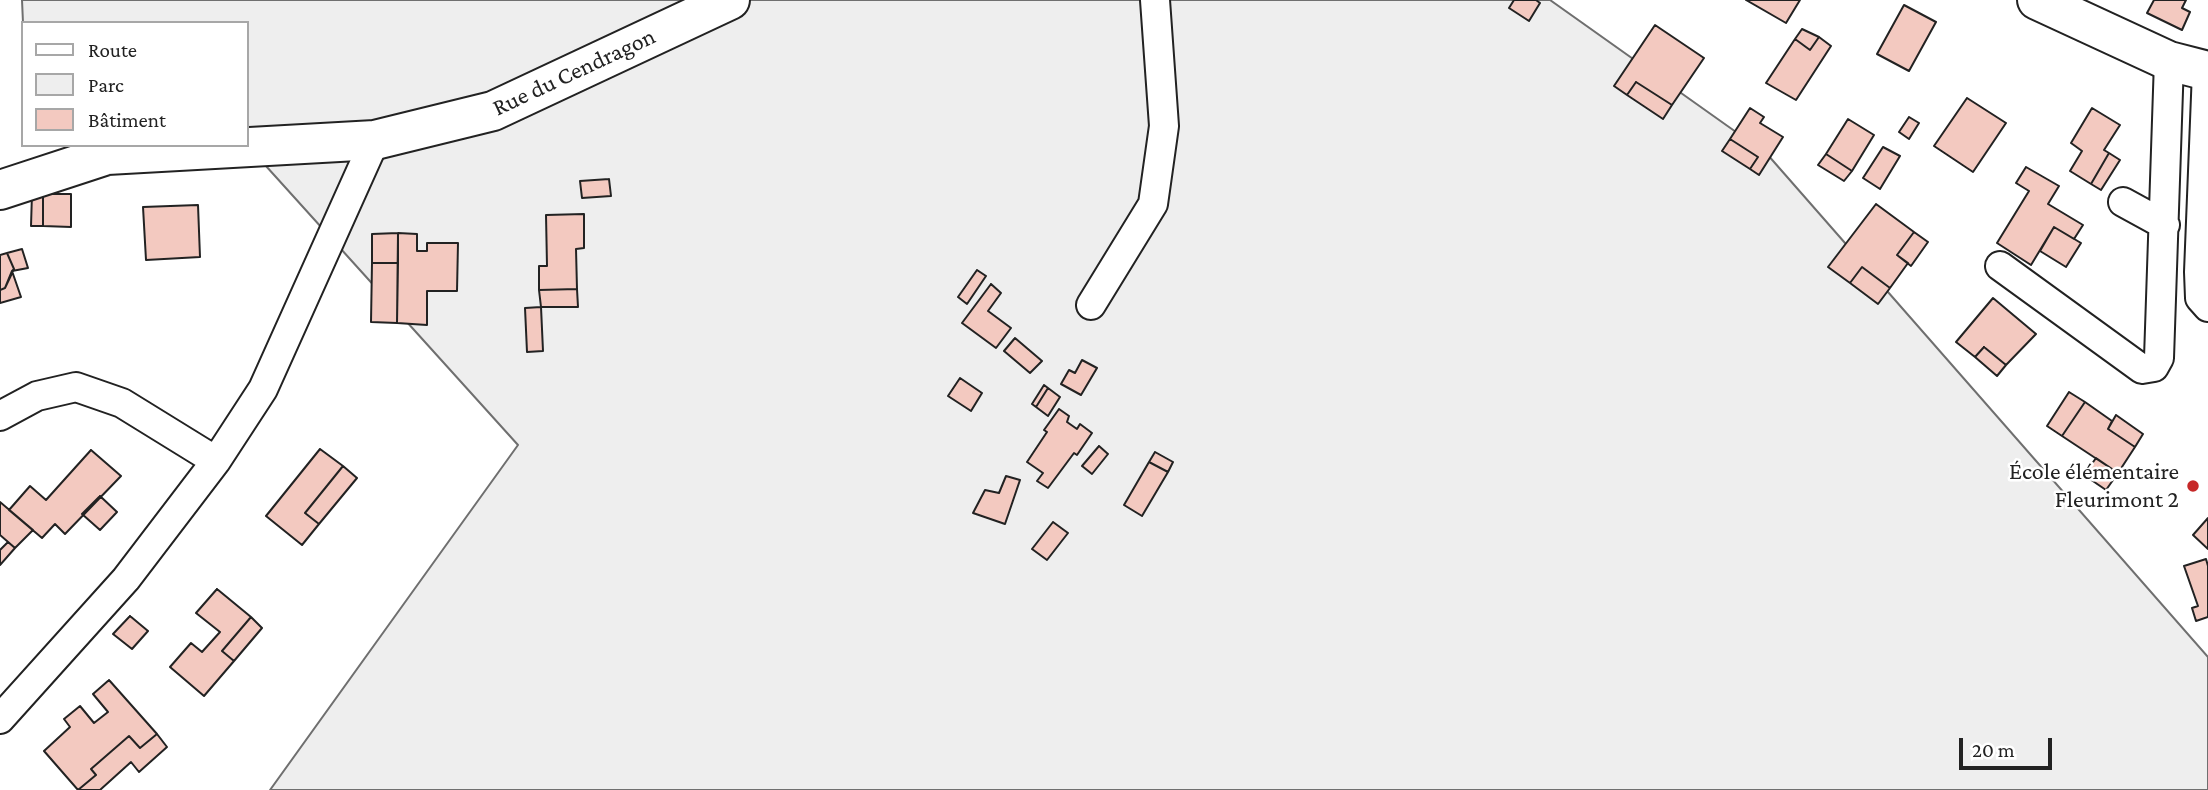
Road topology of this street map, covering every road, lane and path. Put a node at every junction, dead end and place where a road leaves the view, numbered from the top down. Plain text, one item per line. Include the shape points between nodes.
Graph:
1 (730, 0) edge
2 (1155, 0) edge
3 (2037, 0) edge
4 (2169, 61) junction
5 (2208, 71) edge
6 (375, 140) junction
7 (0, 190) edge
8 (2123, 202) dead end
9 (2165, 225) junction
10 (2000, 266) dead end
11 (1091, 305) dead end
12 (2208, 307) edge
13 (0, 416) edge
14 (216, 461) junction
15 (0, 719) edge

1 - 6 main road, Rue du Cendragon via 493,111
2 - 11 street via 1164,126 1153,204
3 - 4 main road
4 - 5 main road
4 - 9 street
5 - 12 street via 2199,272 2200,298
6 - 7 main road, Rue du Cendragon via 107,155
6 - 14 street via 262,389
8 - 9 street
9 - 10 street via 2159,358 2154,367 2142,369
13 - 14 street via 37,396 76,387 122,403
14 - 15 street via 126,579

